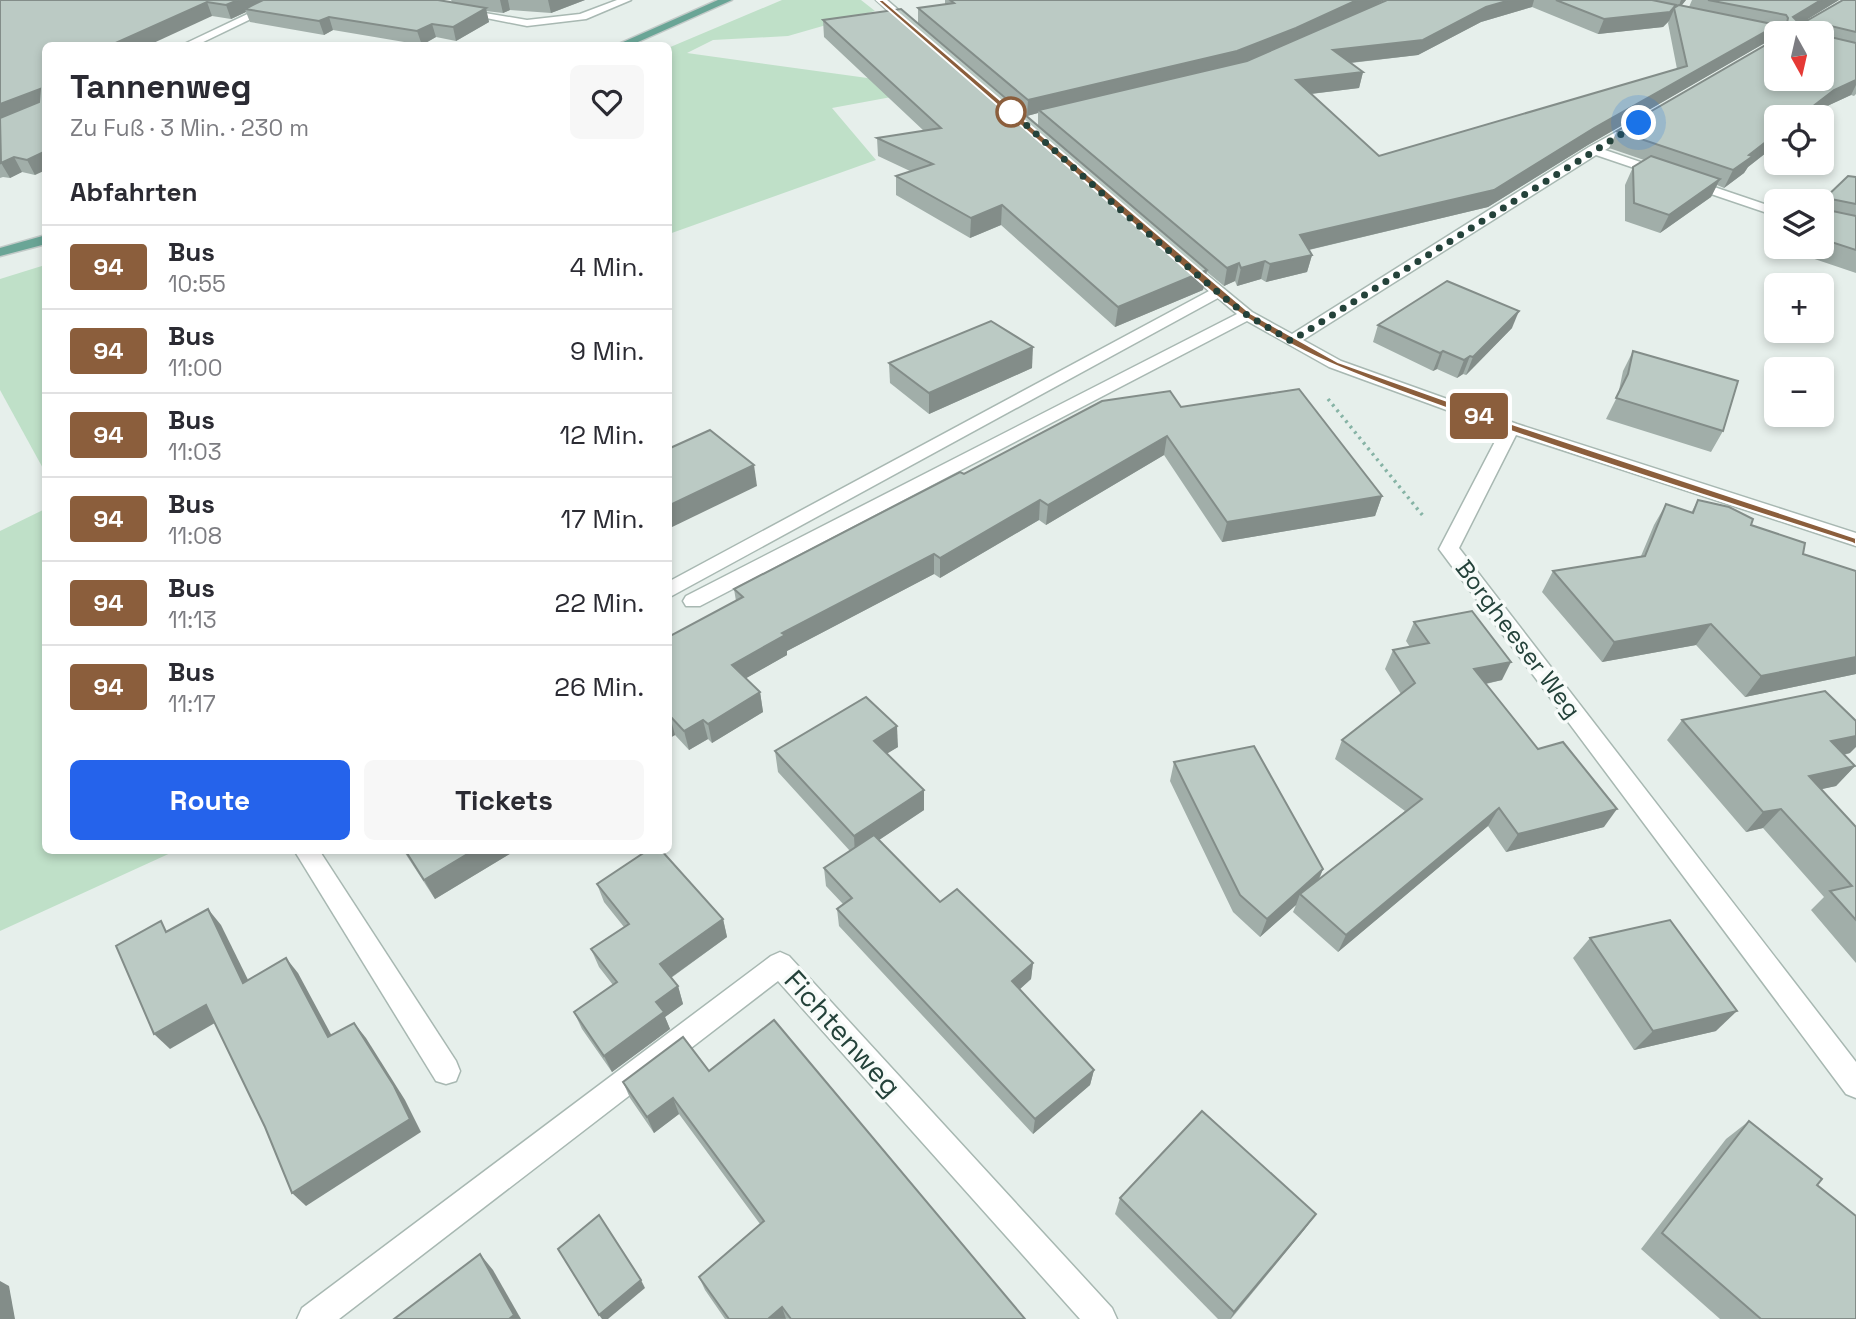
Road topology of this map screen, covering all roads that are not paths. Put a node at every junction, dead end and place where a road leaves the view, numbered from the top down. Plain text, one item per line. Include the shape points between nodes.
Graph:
1 (285, 0) edge
2 (626, 0) edge
3 (727, 0) edge
4 (881, 0) edge
5 (447, 10) edge
6 (194, 42) edge
7 (628, 42) edge
8 (930, 43) edge
9 (1650, 117) edge
10 (1593, 150) junction
11 (1764, 208) edge
12 (42, 240) edge
13 (0, 252) edge
14 (1176, 257) edge
15 (1218, 292) junction
16 (1247, 315) junction
17 (1291, 341) junction
18 (1511, 428) junction
19 (1856, 541) edge
20 (672, 589) edge
21 (693, 601) dead end
22 (309, 854) edge
23 (446, 1071) dead end
24 (1856, 1084) edge
25 (313, 1319) edge
26 (1101, 1319) edge

1 - 6 street
2 - 5 street via 582,17 527,23
3 - 7 main road
4 - 8 street
9 - 10 street
10 - 11 street
10 - 17 street
12 - 13 main road
14 - 15 street
15 - 16 street
15 - 20 street
16 - 17 street
16 - 21 street
17 - 18 street via 1335,364
18 - 19 street
18 - 24 street, Borgheeser Weg via 1449,549
22 - 23 street
25 - 26 street, Fichtenweg via 780,964

